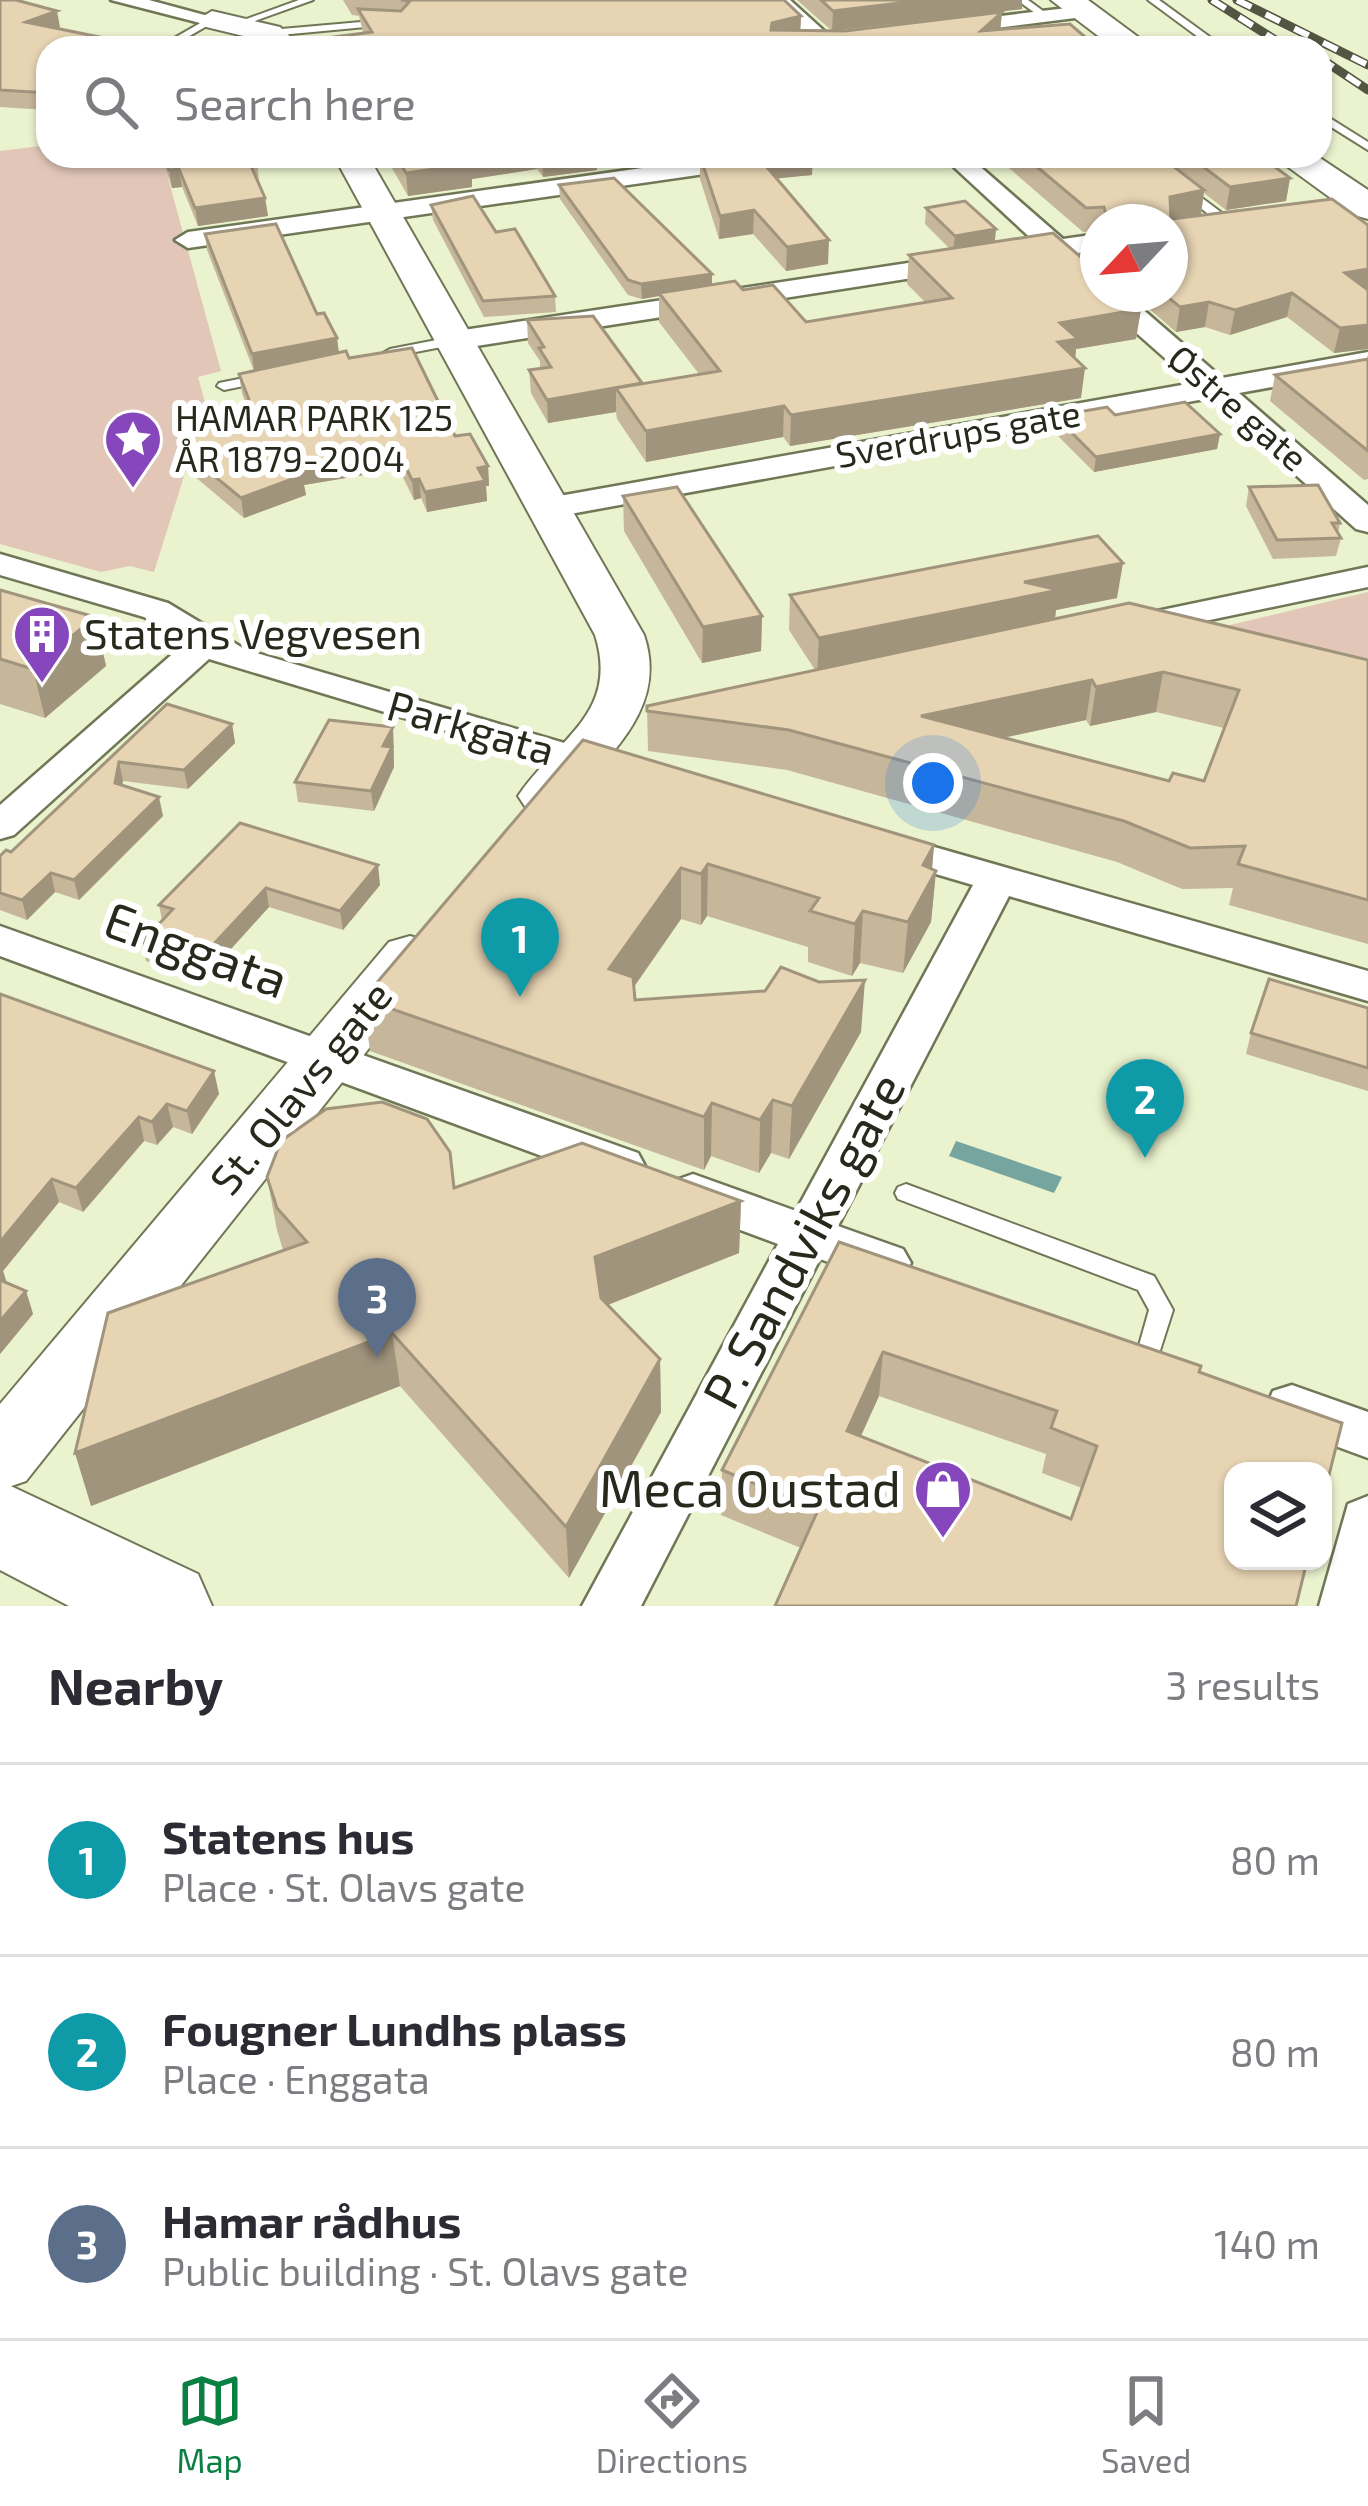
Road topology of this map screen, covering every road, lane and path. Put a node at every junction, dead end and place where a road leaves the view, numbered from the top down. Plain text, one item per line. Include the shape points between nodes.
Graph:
1 (121, 0) edge
2 (308, 0) edge
3 (778, 0) edge
4 (1022, 0) edge
5 (1153, 0) edge
6 (1065, 9) edge
7 (223, 22) junction
8 (403, 25) edge
9 (936, 29) edge
10 (190, 36) edge
11 (264, 36) edge
12 (305, 36) edge
13 (825, 36) edge
14 (1114, 36) edge
15 (1203, 36) edge
16 (1332, 123) edge
17 (1368, 147) edge
18 (358, 168) edge
19 (636, 168) edge
20 (967, 168) edge
21 (1311, 168) edge
22 (1172, 180) edge
23 (1365, 203) edge
24 (1312, 209) edge
25 (382, 211) junction
26 (1237, 220) joint
27 (1189, 228) edge
28 (188, 239) dead end
29 (1080, 245) edge
30 (1056, 248) junction
31 (1080, 269) edge
32 (1129, 312) edge
33 (457, 340) junction
34 (366, 357) edge
35 (1368, 361) edge
36 (284, 374) edge
37 (224, 386) dead end
38 (1216, 388) junction
39 (548, 508) junction
40 (1368, 522) edge
41 (0, 565) edge
42 (1368, 577) edge
43 (1102, 633) edge
44 (206, 643) junction
45 (577, 759) junction
46 (638, 776) edge
47 (0, 826) edge
48 (841, 833) edge
49 (501, 849) edge
50 (998, 877) junction
51 (442, 918) edge
52 (0, 940) edge
53 (1368, 986) edge
54 (324, 1057) junction
55 (906, 1193) dead end
56 (805, 1234) junction
57 (932, 1279) edge
58 (1148, 1356) edge
59 (1258, 1395) edge
60 (1368, 1435) edge
61 (0, 1458) edge
62 (1368, 1521) edge
63 (0, 1523) edge
64 (164, 1606) edge
65 (611, 1606) edge
66 (1348, 1606) edge

1 - 7 street
2 - 7 lane
3 - 13 street
4 - 6 lane
5 - 15 lane
6 - 9 street
6 - 14 main road
7 - 10 lane
7 - 11 main road
8 - 12 lane via 366,21
16 - 17 lane
18 - 25 main road
19 - 25 street
20 - 30 street
21 - 23 main road
22 - 26 lane
23 - 24 street
25 - 28 street
25 - 33 main road
26 - 27 street
29 - 30 street
30 - 31 street
30 - 33 street
32 - 38 street, Østre gate
33 - 34 lane
33 - 39 main road
35 - 38 street, Sverdrups gate
36 - 37 lane
38 - 39 street, Sverdrups gate via 746,479
38 - 40 street, Østre gate
39 - 45 main road via 610,611 629,657 627,692 639,709
41 - 44 street, Parkgata via 156,610
42 - 43 street
44 - 45 street, Parkgata via 232,658
44 - 47 street
45 - 46 street, Parkgata
45 - 49 main road
48 - 50 street
50 - 53 street
50 - 56 street, P. Sandviks gate
51 - 54 main road, St. Olavs gate
52 - 54 street, Enggata
54 - 56 street, Enggata
54 - 61 main road, St. Olavs gate
55 - 58 lane via 1146,1283 1161,1310
56 - 57 street, Enggata
56 - 65 street, P. Sandviks gate
59 - 60 street
62 - 66 street
63 - 64 highway

